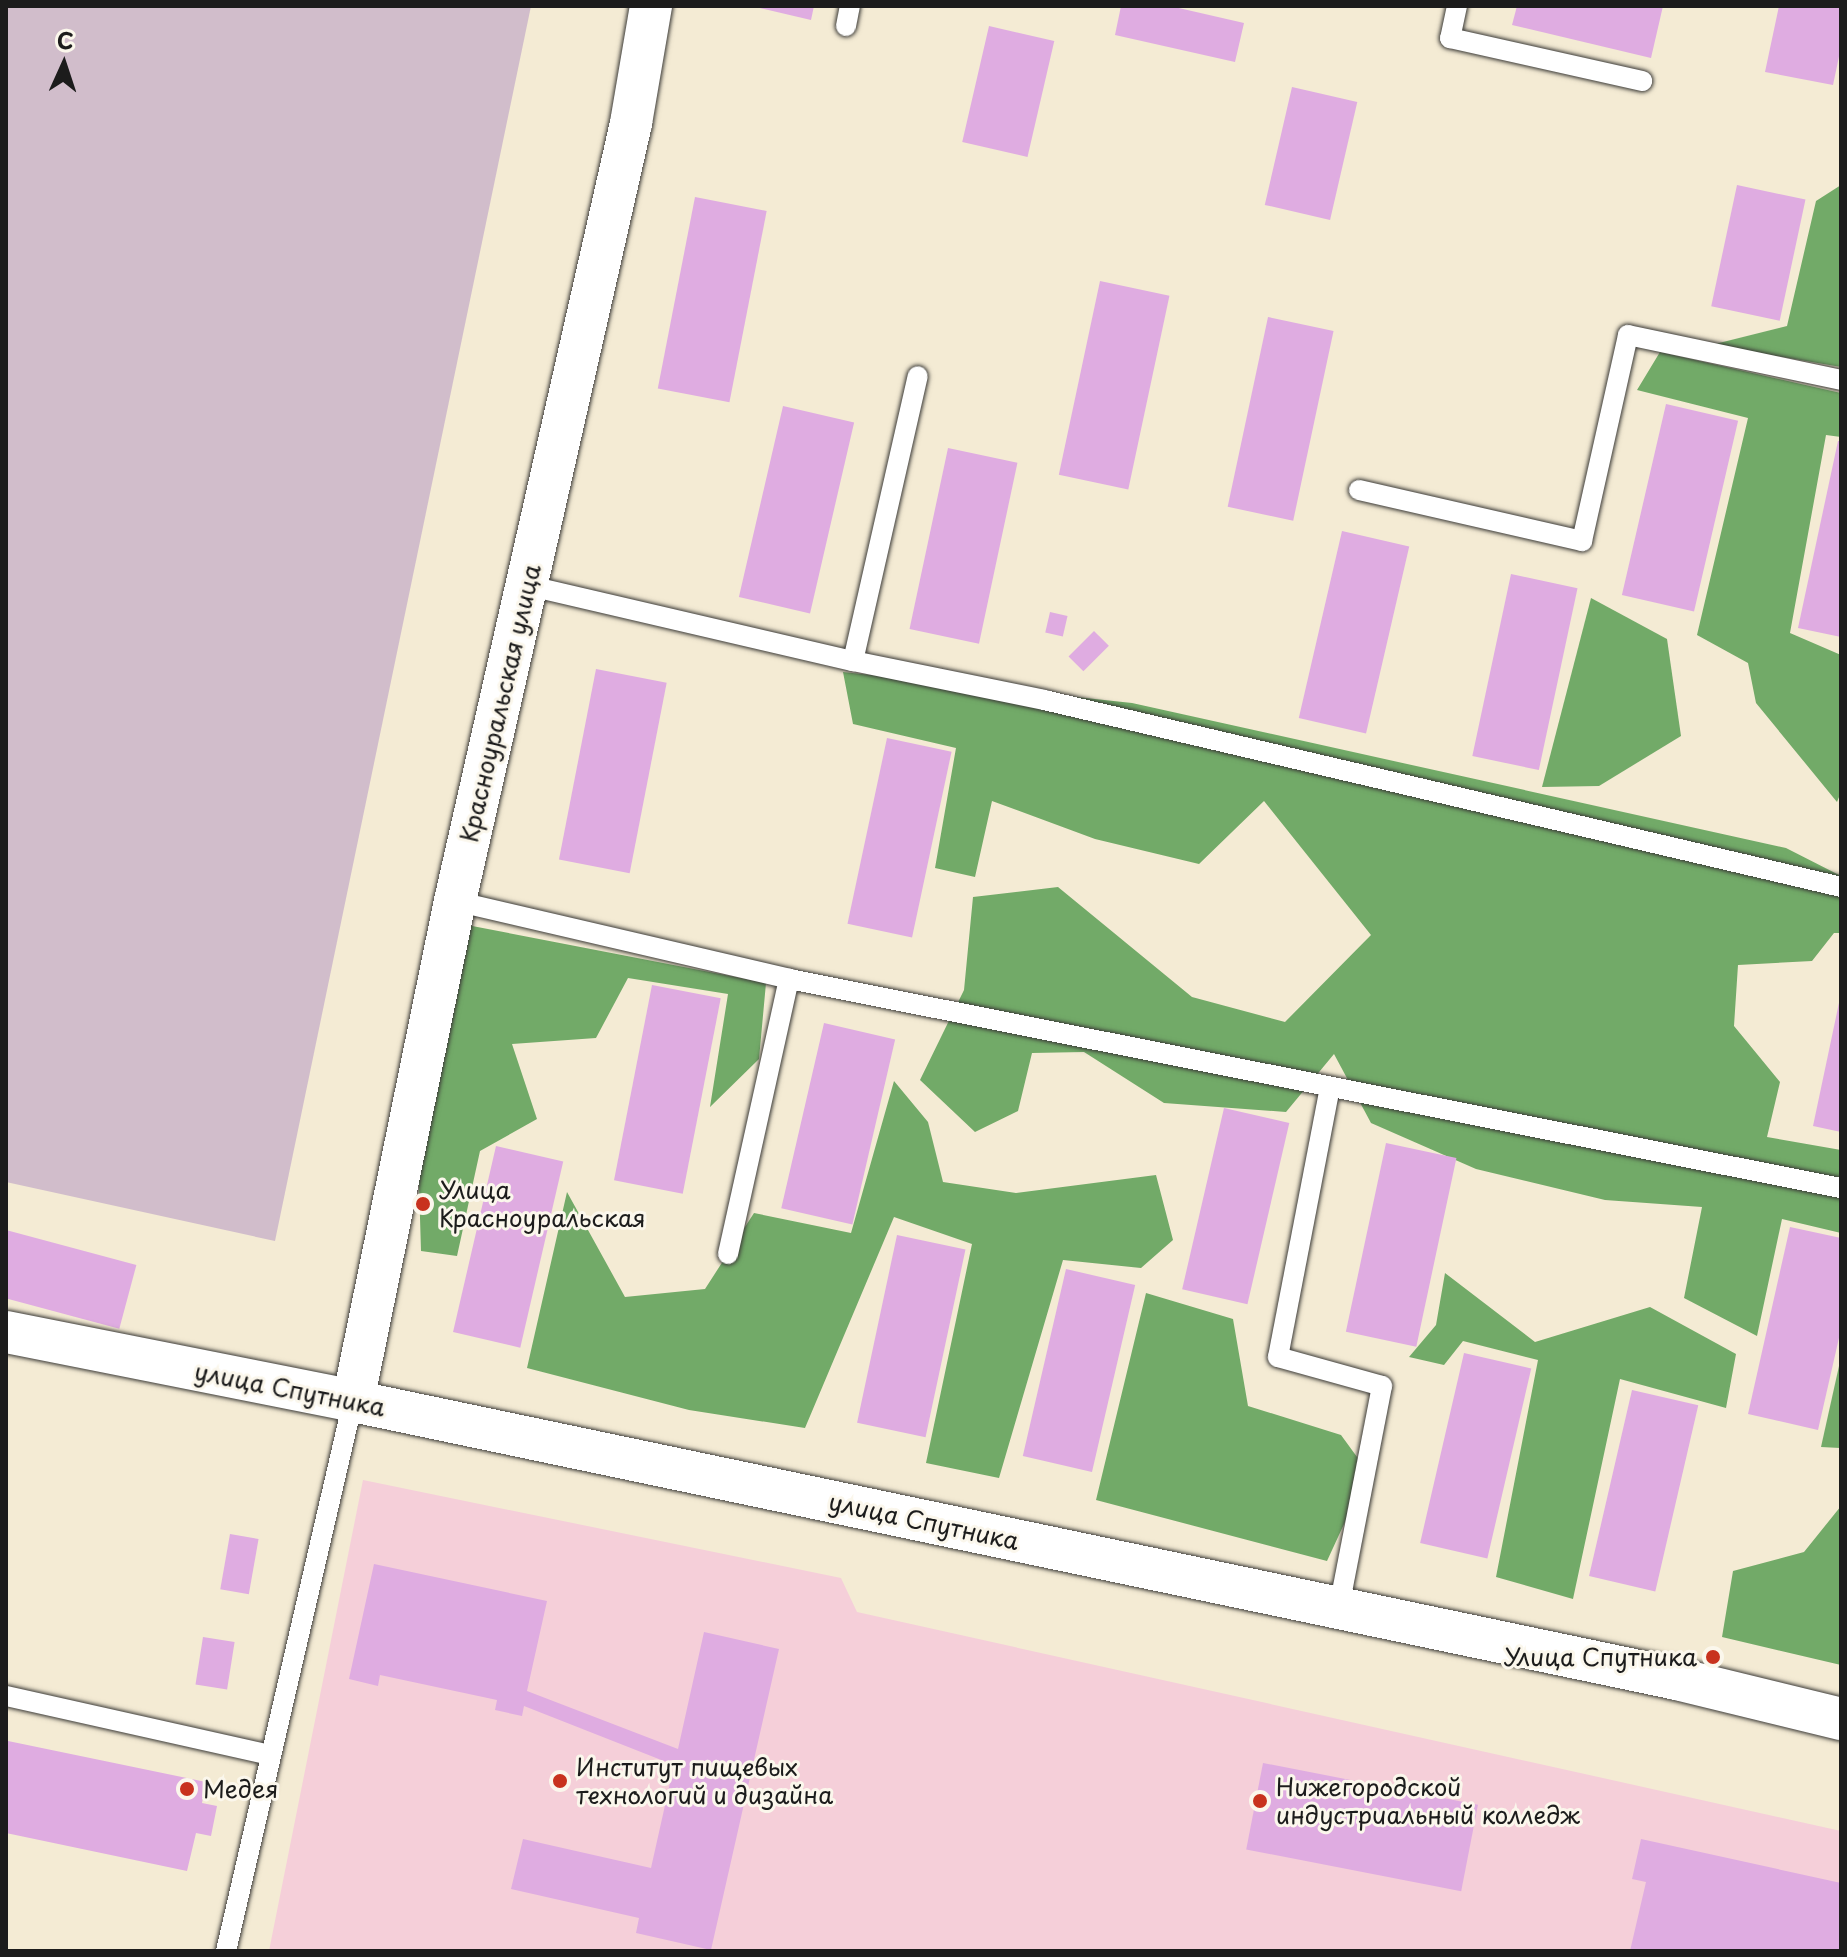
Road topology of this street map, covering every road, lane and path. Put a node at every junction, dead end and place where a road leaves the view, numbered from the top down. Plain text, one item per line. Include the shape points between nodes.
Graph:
1 (651, 6) edge
2 (1457, 6) edge
3 (1642, 81) dead end
4 (918, 376) dead end
5 (1841, 380) edge
6 (1359, 490) dead end
7 (526, 585) junction
8 (853, 661) junction
9 (1841, 887) edge
10 (455, 901) junction
11 (789, 979) junction
12 (1330, 1087) junction
13 (1841, 1188) edge
14 (728, 1254) dead end
15 (6, 1332) edge
16 (353, 1401) junction
17 (1339, 1608) junction
18 (6, 1696) edge
19 (1841, 1719) edge
20 (271, 1755) junction
21 (226, 1951) edge

1 - 7 street, Красноуральская улица via 631,123
2 - 3 lane via 1450,38
4 - 8 lane
5 - 6 lane via 1628,335 1582,541
7 - 8 lane
7 - 10 street, Красноуральская улица
8 - 9 lane via 1044,700
10 - 11 lane
10 - 16 street, Красноуральская улица
11 - 12 lane
11 - 14 lane
12 - 13 lane
12 - 17 lane via 1278,1357 1382,1386
15 - 16 street, улица Спутника
16 - 17 street, улица Спутника
16 - 20 lane
17 - 19 street, улица Спутника
18 - 20 lane
20 - 21 lane

